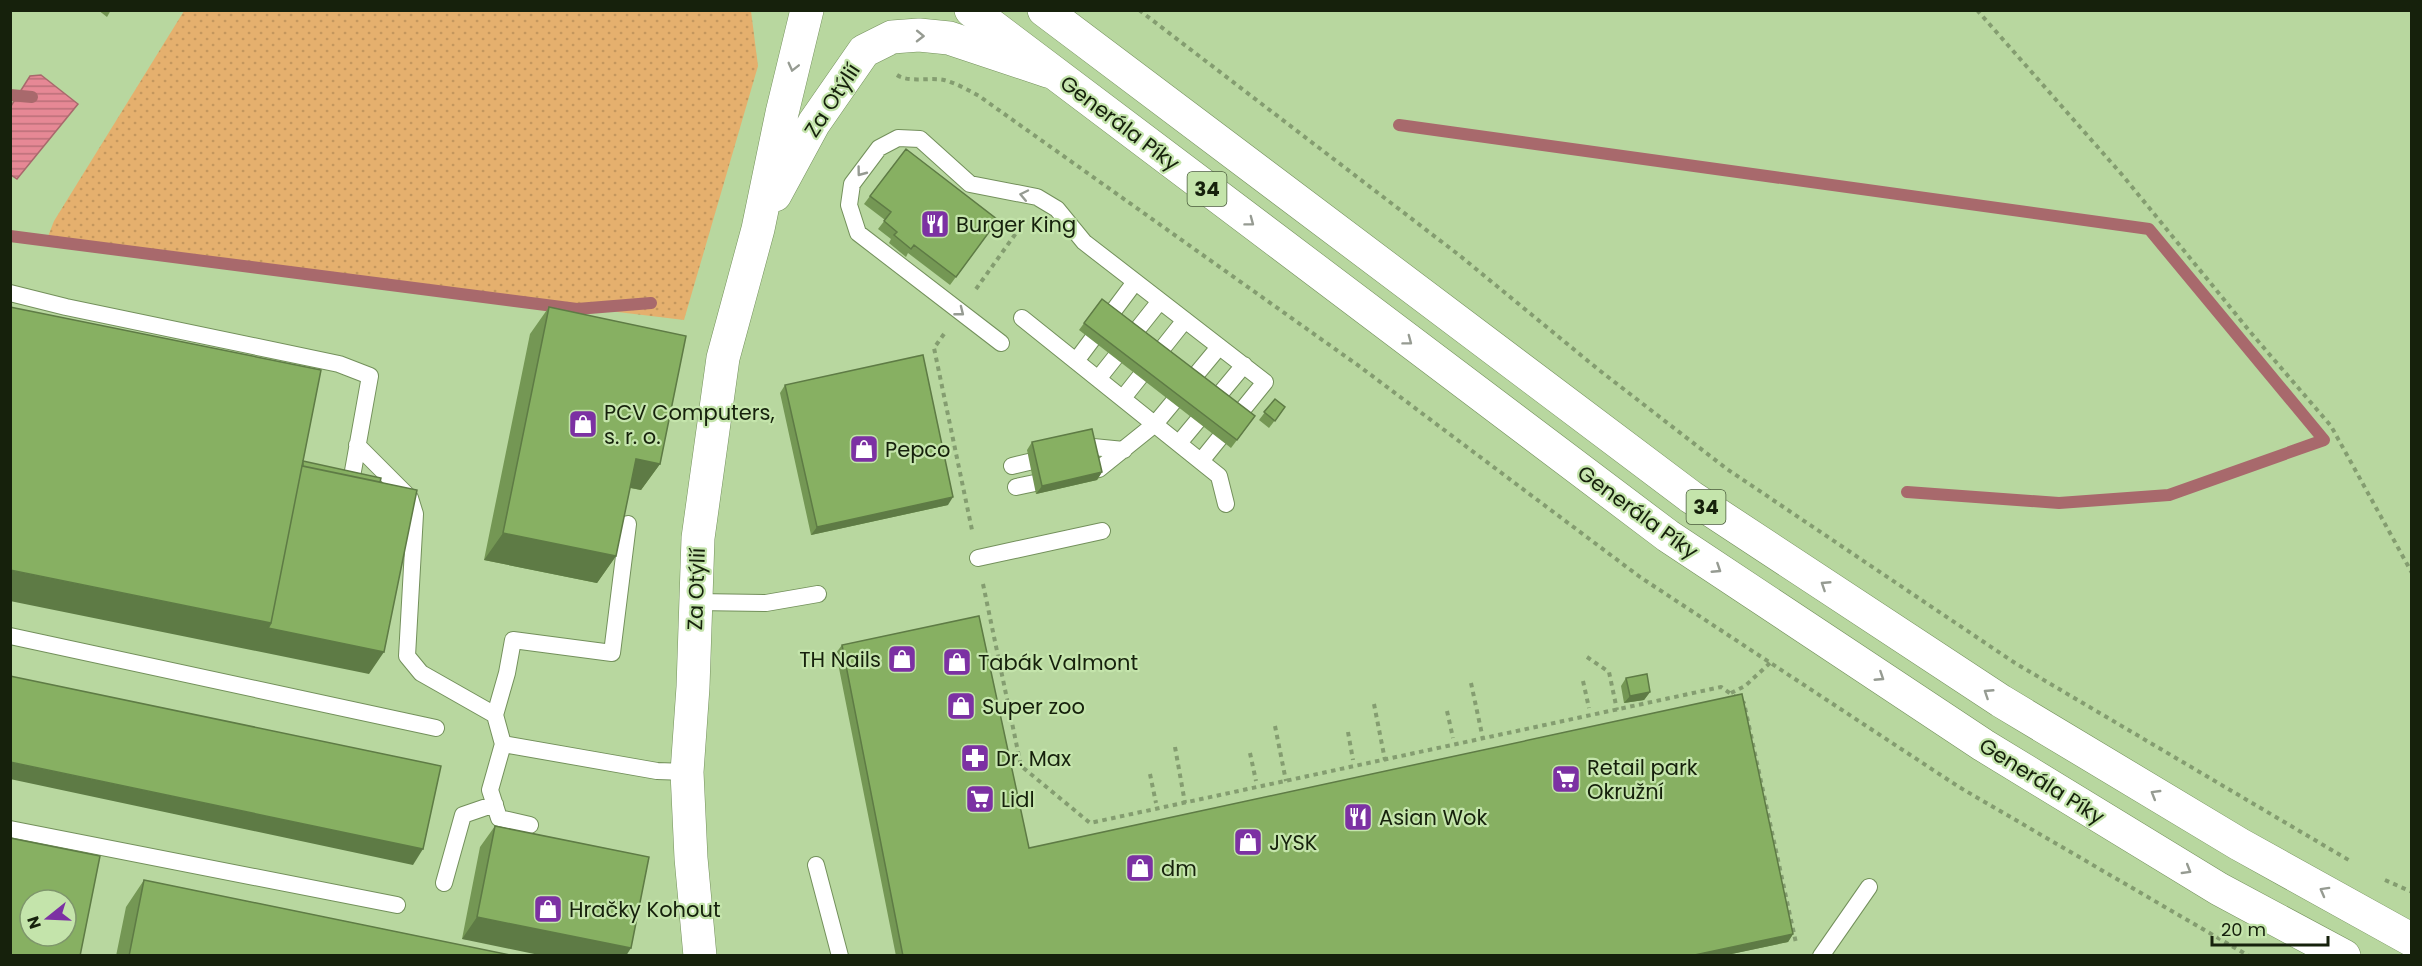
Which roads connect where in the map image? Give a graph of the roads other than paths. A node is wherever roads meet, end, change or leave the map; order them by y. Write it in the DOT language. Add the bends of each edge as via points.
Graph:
graph roads {
  1 [pos="807,10"];
  2 [pos="971,10"];
  3 [pos="1044,10"];
  4 [pos="1053,72"];
  5 [pos="758,229"];
  6 [pos="1135,282"];
  7 [pos="10,293"];
  8 [pos="1160,301"];
  9 [pos="1022,318"];
  10 [pos="1185,320"];
  11 [pos="1001,343"];
  12 [pos="1219,347"];
  13 [pos="1076,361"];
  14 [pos="1244,365"];
  15 [pos="1098,379"];
  16 [pos="1123,398"];
  17 [pos="1155,424"];
  18 [pos="1179,443"];
  19 [pos="357,444"];
  20 [pos="1124,450"];
  21 [pos="1201,461"];
  22 [pos="1012,466"];
  23 [pos="352,471"];
  24 [pos="1016,487"];
  25 [pos="1226,504"];
  26 [pos="628,524"];
  27 [pos="1102,531"];
  28 [pos="978,558"];
  29 [pos="818,594"];
  30 [pos="696,602"];
  31 [pos="10,636"];
  32 [pos="495,715"];
  33 [pos="436,728"];
  34 [pos="503,744"];
  35 [pos="687,772"];
  36 [pos="495,804"];
  37 [pos="530,825"];
  38 [pos="10,829"];
  39 [pos="816,865"];
  40 [pos="444,883"];
  41 [pos="1869,887"];
  42 [pos="396,905"];
  43 [pos="2412,940"];
  44 [pos="700,956"];
  45 [pos="840,956"];
  46 [pos="1821,956"];
  47 [pos="2344,956"];
  1 -- 5 [label="main road, Za Otýlií, one-way"];
  2 -- 4 [label="main road, Generála Píky / 34"];
  43 -- 3 [label="main road, Generála Píky / 34, one-way" via="2240,844 2001,701 1691,497"];
  5 -- 4 [label="main road, Za Otýlií, one-way" via="814,123 864,51 892,37 949,38"];
  4 -- 47 [label="main road, Generála Píky / 34, one-way" via="1668,537 1983,745 2219,889"];
  5 -- 30 [label="main road, Za Otýlií" via="723,358 698,538"];
  6 -- 8 [label="lane"];
  6 -- 11 [label="lane, one-way" via="1084,242 1057,209 1037,197 970,184 920,140 898,138 879,148 852,184 849,205 858,233"];
  6 -- 13 [label="lane"];
  7 -- 19 [label="lane" via="339,364 370,376"];
  8 -- 10 [label="lane"];
  8 -- 15 [label="lane"];
  9 -- 13 [label="lane"];
  10 -- 12 [label="lane"];
  10 -- 16 [label="lane"];
  12 -- 14 [label="lane"];
  12 -- 17 [label="lane"];
  13 -- 15 [label="lane"];
  14 -- 18 [label="lane"];
  14 -- 21 [label="lane" via="1264,382"];
  15 -- 16 [label="lane"];
  16 -- 17 [label="lane"];
  17 -- 18 [label="lane"];
  17 -- 20 [label="lane"];
  18 -- 21 [label="lane"];
  19 -- 23 [label="lane"];
  19 -- 32 [label="lane" via="410,498 415,514 407,656 421,673"];
  20 -- 22 [label="lane" via="1093,447"];
  20 -- 24 [label="lane" via="1099,469"];
  21 -- 25 [label="lane" via="1219,476"];
  26 -- 32 [label="lane" via="612,653 513,640"];
  27 -- 28 [label="lane"];
  29 -- 30 [label="lane" via="766,603"];
  30 -- 35 [label="main road, Za Otýlií"];
  31 -- 33 [label="lane"];
  32 -- 34 [label="lane"];
  34 -- 35 [label="lane" via="657,771"];
  34 -- 36 [label="lane" via="490,790"];
  35 -- 44 [label="main road, Za Otýlií"];
  36 -- 37 [label="lane" via="499,818"];
  36 -- 40 [label="lane" via="463,815"];
  38 -- 42 [label="lane"];
  39 -- 45 [label="lane"];
  41 -- 46 [label="lane"];
}
